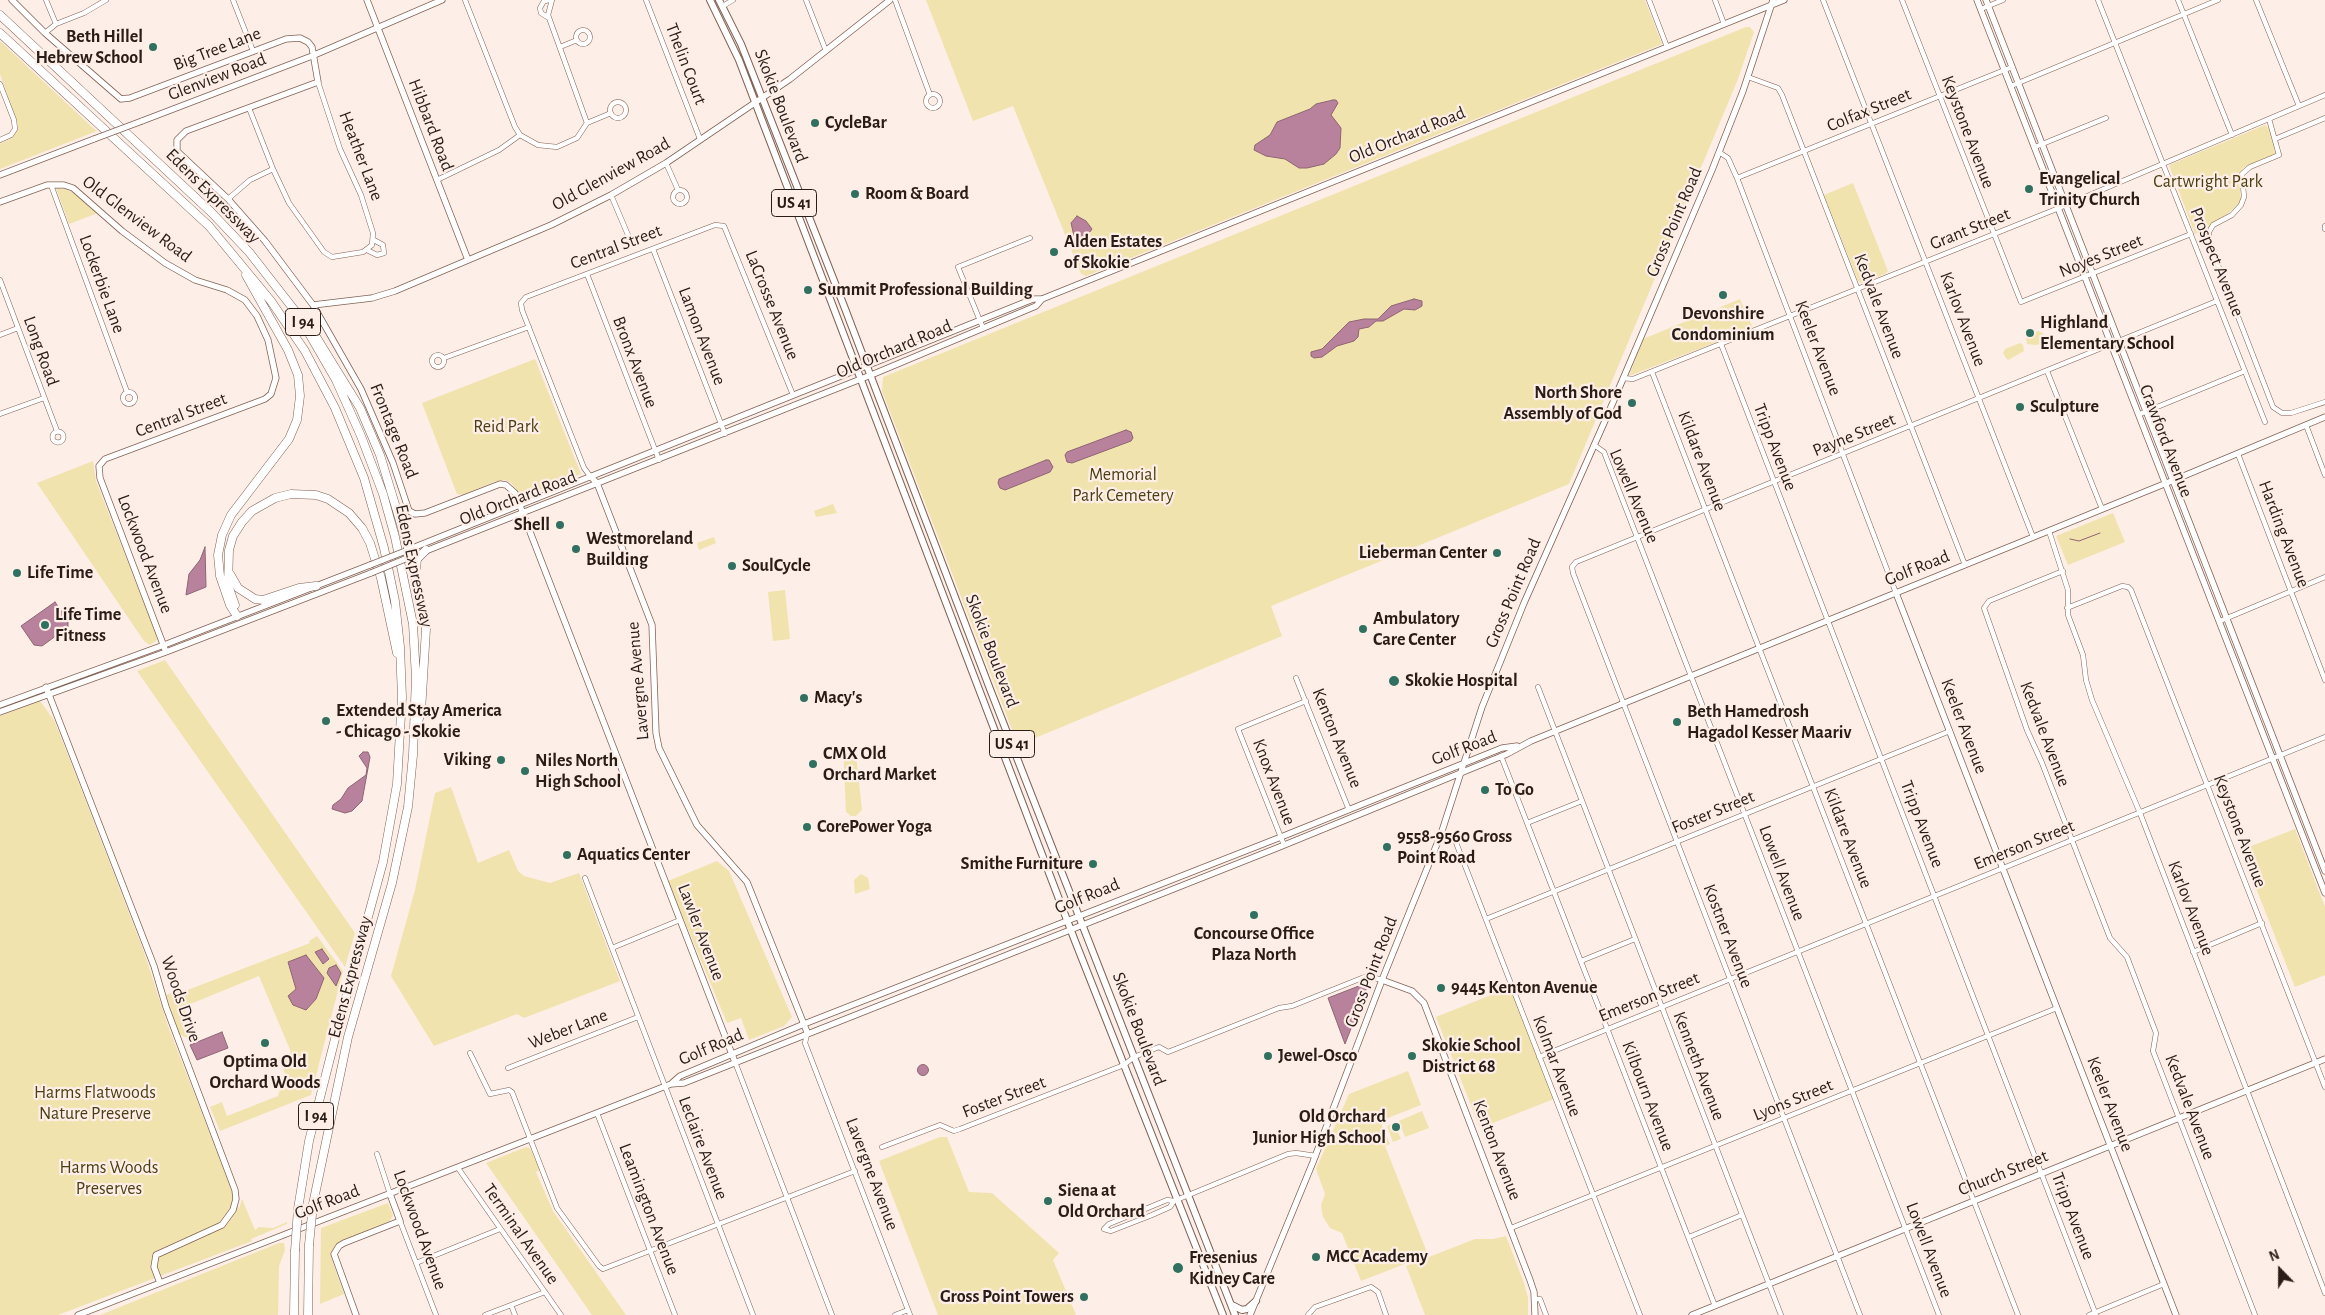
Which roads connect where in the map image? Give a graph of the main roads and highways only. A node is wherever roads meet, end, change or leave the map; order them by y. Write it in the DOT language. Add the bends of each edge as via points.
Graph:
graph roads {
  1 [pos="12,0"];
  2 [pos="366,0"];
  3 [pos="442,0"];
  4 [pos="710,0"];
  5 [pos="890,0"];
  6 [pos="1784,0"];
  7 [pos="1977,0"];
  8 [pos="883,2"];
  9 [pos="721,3"];
  10 [pos="1772,3"];
  11 [pos="1988,3"];
  12 [pos="0,14"];
  13 [pos="378,29"];
  14 [pos="0,33"];
  15 [pos="312,56"];
  16 [pos="758,100"];
  17 [pos="0,175"];
  18 [pos="0,202"];
  19 [pos="236,257"];
  20 [pos="468,260"];
  21 [pos="1042,299"];
  22 [pos="314,305"];
  23 [pos="299,316"];
  24 [pos="867,366"];
  25 [pos="856,370"];
  26 [pos="870,375"];
  27 [pos="860,380"];
  28 [pos="274,391"];
  29 [pos="2325,417"];
  30 [pos="99,466"];
  31 [pos="590,476"];
  32 [pos="2174,480"];
  33 [pos="2167,483"];
  34 [pos="597,484"];
  35 [pos="519,504"];
  36 [pos="522,513"];
  37 [pos="426,550"];
  38 [pos="407,554"];
  39 [pos="228,568"];
  40 [pos="316,586"];
  41 [pos="1896,593"];
  42 [pos="424,610"];
  43 [pos="237,616"];
  44 [pos="164,645"];
  45 [pos="166,652"];
  46 [pos="401,664"];
  47 [pos="46,687"];
  48 [pos="48,693"];
  49 [pos="0,705"];
  50 [pos="0,712"];
  51 [pos="414,734"];
  52 [pos="1519,746"];
  53 [pos="1462,764"];
  54 [pos="1460,772"];
  55 [pos="2325,872"];
  56 [pos="2325,893"];
  57 [pos="1079,916"];
  58 [pos="1068,920"];
  59 [pos="1083,924"];
  60 [pos="1071,929"];
  61 [pos="1382,980"];
  62 [pos="804,1024"];
  63 [pos="807,1032"];
  64 [pos="732,1054"];
  65 [pos="2325,1059"];
  66 [pos="735,1062"];
  67 [pos="668,1085"];
  68 [pos="2111,1146"];
  69 [pos="390,1194"];
  70 [pos="160,1283"];
  71 [pos="1256,1301"];
  72 [pos="1230,1303"];
  73 [pos="1702,1313"];
  74 [pos="78,1315"];
  75 [pos="294,1315"];
  76 [pos="308,1315"];
  77 [pos="356,1315"];
  78 [pos="1223,1315"];
  79 [pos="1235,1315"];
  80 [pos="1250,1315"];
  81 [pos="1535,1315"];
  82 [pos="1692,1315"];
  83 [pos="2176,1315"];
  1 -- 15 [label="main road, Big Tree Lane" via="120,99 286,39 300,38 308,42"];
  2 -- 13 [label="main road, Hibbard Road"];
  3 -- 13 [label="main road, Glenview Road"];
  4 -- 16 [label="main road, Skokie Boulevard / US 41"];
  5 -- 8 [label="main road, Old Glenview Road"];
  6 -- 10 [label="main road, Old Orchard Road"];
  7 -- 33 [label="main road, Crawford Avenue"];
  8 -- 16 [label="main road, Old Glenview Road" via="826,51"];
  9 -- 16 [label="main road, Skokie Boulevard / US 41" via="741,44"];
  10 -- 21 [label="main road, Old Orchard Road"];
  10 -- 53 [label="main road, Gross Point Road" via="1719,152 1521,610"];
  11 -- 32 [label="main road, Crawford Avenue"];
  12 -- 23 [label="highway, Edens Expressway / I 94" via="211,212 249,252"];
  13 -- 15 [label="main road, Glenview Road"];
  13 -- 20 [label="main road, Hibbard Road"];
  14 -- 19 [label="highway, Edens Expressway / I 94" via="185,203"];
  15 -- 17 [label="main road, Glenview Road, bridge"];
  15 -- 22 [label="main road" via="318,82 186,131 177,140 176,147 180,155 266,241"];
  16 -- 20 [label="main road, Old Glenview Road" via="666,163 611,195"];
  16 -- 24 [label="main road, Skokie Boulevard / US 41"];
  16 -- 25 [label="main road, Skokie Boulevard / US 41"];
  18 -- 28 [label="main road, Old Glenview Road" via="51,185 73,188 129,237 185,275 235,293 257,316 268,340 275,370"];
  19 -- 43 [label="highway" via="288,350 298,375 300,396 297,420 289,439 237,506 222,535 218,555 220,576"];
  19 -- 46 [label="highway, Edens Expressway / I 94" via="305,351 350,442 384,548 395,601"];
  20 -- 22 [label="main road, Old Glenview Road" via="378,297"];
  21 -- 24 [label="main road, Old Orchard Road" via="1033,299"];
  21 -- 26 [label="main road, Old Orchard Road" via="1036,306"];
  22 -- 35 [label="main road, Frontage Road" via="361,388 410,511 425,513 500,484 511,488"];
  23 -- 38 [label="highway" via="325,348 360,408 380,454"];
  23 -- 51 [label="highway, Edens Expressway / I 94" via="352,414 372,462 395,537 413,624 416,678"];
  24 -- 25 [label="main road, Old Orchard Road"];
  24 -- 26 [label="main road, Skokie Boulevard / US 41"];
  25 -- 27 [label="main road, Skokie Boulevard / US 41"];
  25 -- 31 [label="main road, Old Orchard Road"];
  26 -- 27 [label="main road, Old Orchard Road"];
  26 -- 57 [label="main road, Skokie Boulevard / US 41"];
  27 -- 34 [label="main road, Old Orchard Road"];
  27 -- 58 [label="main road, Skokie Boulevard / US 41"];
  28 -- 30 [label="main road, Central Street" via="265,399 105,460"];
  29 -- 32 [label="main road, Golf Road"];
  30 -- 44 [label="main road, Lockwood Avenue" via="100,478"];
  31 -- 34 [label="main road, Lavergne Avenue"];
  31 -- 35 [label="main road, Old Orchard Road"];
  32 -- 33 [label="main road, Golf Road"];
  32 -- 55 [label="main road, Crawford Avenue"];
  33 -- 41 [label="main road, Golf Road"];
  33 -- 56 [label="main road, Crawford Avenue"];
  34 -- 36 [label="main road, Old Orchard Road"];
  34 -- 62 [label="main road, Lavergne Avenue" via="652,625 658,746 697,825 747,882"];
  35 -- 36 [label="main road, Lawler Avenue"];
  35 -- 38 [label="main road, Old Orchard Road"];
  36 -- 37 [label="main road, Old Orchard Road"];
  36 -- 64 [label="main road, Lawler Avenue"];
  37 -- 38 [label="main road, Old Orchard Road"];
  37 -- 42 [label="highway" via="416,564"];
  38 -- 40 [label="main road, Old Orchard Road, bridge"];
  38 -- 42 [label="highway"];
  38 -- 45 [label="main road, Old Orchard Road, bridge" via="370,572"];
  39 -- 40 [label="highway" via="238,588 254,599 263,600"];
  39 -- 43 [label="highway" via="228,585"];
  39 -- 46 [label="highway" via="233,536 242,522 263,504 282,495 304,493 341,506 362,528 370,544"];
  40 -- 43 [label="main road, Old Orchard Road"];
  41 -- 52 [label="main road, Golf Road"];
  41 -- 68 [label="main road, Keeler Avenue"];
  42 -- 51 [label="highway" via="426,629 421,712"];
  43 -- 44 [label="main road, Old Orchard Road"];
  44 -- 45 [label="main road, Lockwood Avenue"];
  44 -- 47 [label="main road, Old Orchard Road"];
  45 -- 48 [label="main road, Old Orchard Road"];
  46 -- 75 [label="highway, Edens Expressway / I 94, bridge" via="401,732 392,823 309,1141 294,1251"];
  47 -- 48 [label="main road, Woods Drive"];
  47 -- 49 [label="main road, Old Orchard Road"];
  48 -- 50 [label="main road, Old Orchard Road"];
  48 -- 70 [label="main road, Woods Drive" via="154,966 166,1007 236,1195 230,1216 222,1226 156,1255 154,1267"];
  51 -- 76 [label="highway, Edens Expressway / I 94, bridge" via="408,807 401,843 348,1037 313,1204"];
  52 -- 53 [label="main road, Golf Road" via="1502,748"];
  52 -- 54 [label="main road, Golf Road"];
  53 -- 54 [label="main road, Gross Point Road"];
  53 -- 57 [label="main road, Golf Road"];
  54 -- 59 [label="main road, Golf Road"];
  54 -- 61 [label="main road, Gross Point Road" via="1442,834"];
  57 -- 58 [label="main road, Golf Road"];
  57 -- 59 [label="main road, Skokie Boulevard / US 41"];
  58 -- 60 [label="main road, Skokie Boulevard / US 41"];
  58 -- 62 [label="main road, Golf Road"];
  59 -- 60 [label="main road, Golf Road"];
  59 -- 72 [label="main road, Skokie Boulevard / US 41"];
  60 -- 63 [label="main road, Golf Road"];
  60 -- 78 [label="main road, Skokie Boulevard / US 41"];
  61 -- 71 [label="main road, Gross Point Road" via="1316,1156"];
  61 -- 81 [label="main road, Kenton Avenue" via="1412,991 1424,1003 1530,1280"];
  62 -- 63 [label="main road, Lavergne Avenue"];
  62 -- 64 [label="main road, Golf Road"];
  63 -- 66 [label="main road, Golf Road"];
  64 -- 66 [label="main road, Lawler Avenue"];
  64 -- 67 [label="main road, Golf Road" via="680,1076"];
  65 -- 68 [label="main road, Church Street"];
  66 -- 67 [label="main road, Golf Road"];
  67 -- 69 [label="main road, Golf Road"];
  68 -- 73 [label="main road, Church Street"];
  68 -- 83 [label="main road, Keeler Avenue"];
  69 -- 70 [label="main road, Golf Road"];
  69 -- 77 [label="main road, Lockwood Avenue" via="400,1221 344,1243 336,1250 334,1260"];
  70 -- 74 [label="main road, Golf Road"];
  71 -- 72 [label="main road" via="1242,1310"];
  71 -- 80 [label="main road, Gross Point Road"];
  72 -- 79 [label="main road, Skokie Boulevard / US 41"];
  73 -- 82 [label="main road, Church Street"];
}
